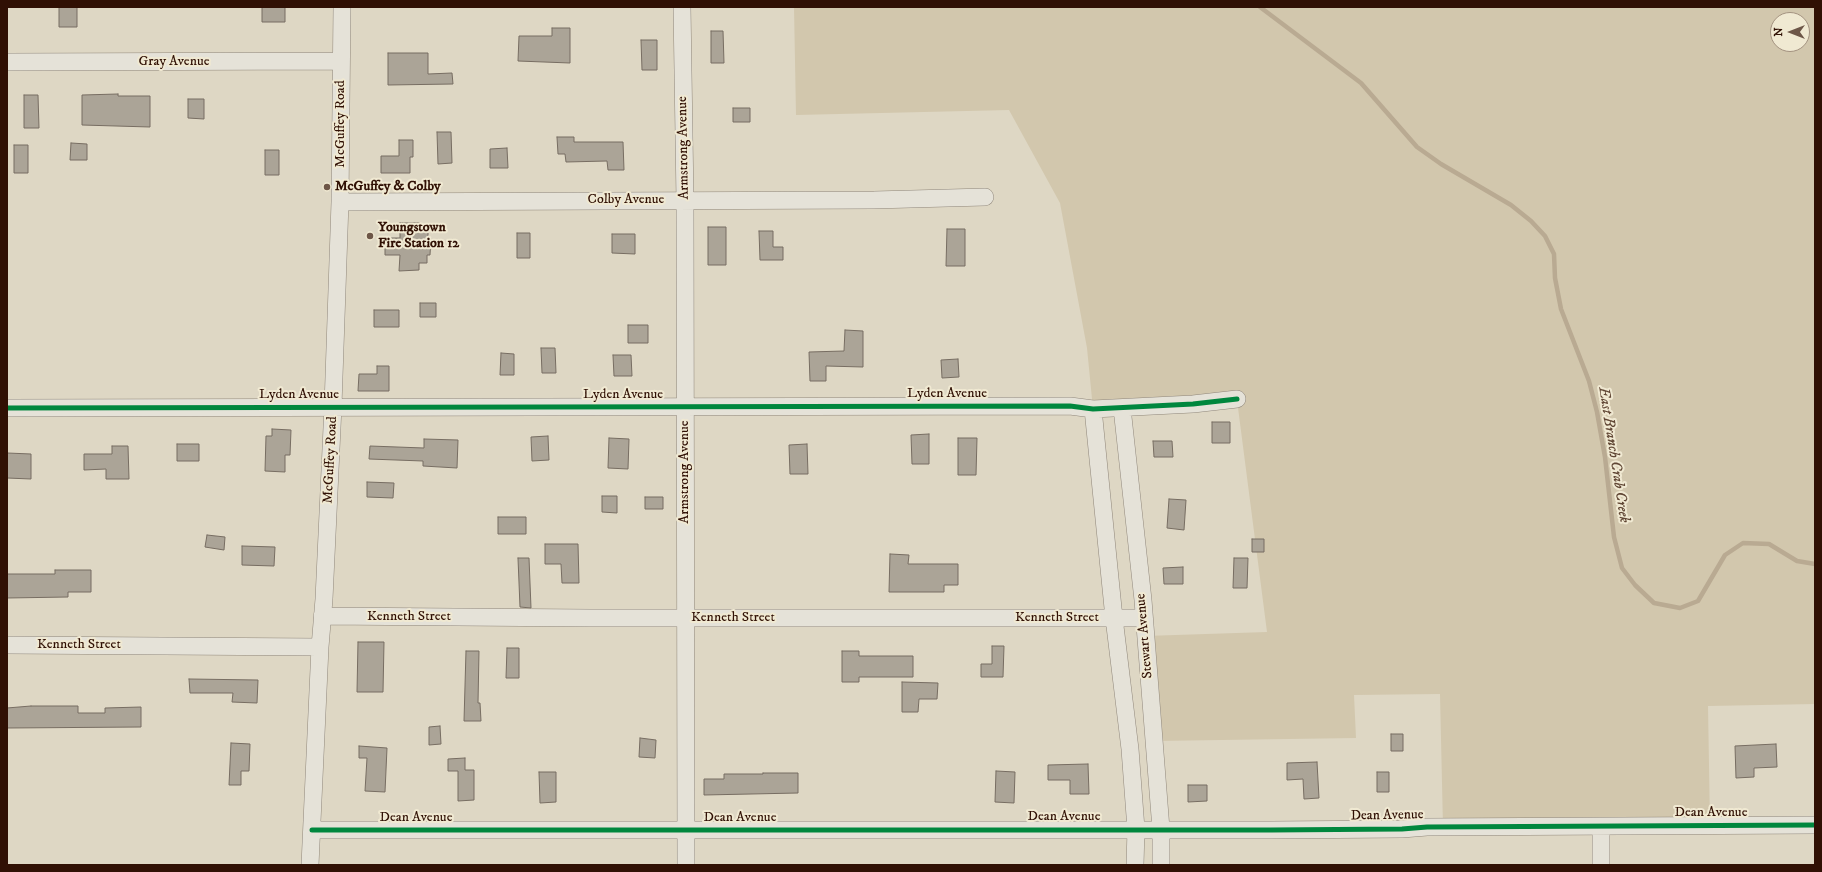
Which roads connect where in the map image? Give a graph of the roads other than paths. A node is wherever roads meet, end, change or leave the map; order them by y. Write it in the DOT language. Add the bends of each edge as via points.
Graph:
graph roads {
  1 [pos="342,7"];
  2 [pos="682,7"];
  3 [pos="341,61"];
  4 [pos="7,62"];
  5 [pos="984,197"];
  6 [pos="685,200"];
  7 [pos="340,202"];
  8 [pos="1237,399"];
  9 [pos="333,406"];
  10 [pos="684,407"];
  11 [pos="7,408"];
  12 [pos="1122,408"];
  13 [pos="1093,409"];
  14 [pos="322,616"];
  15 [pos="685,618"];
  16 [pos="1114,618"];
  17 [pos="1144,618"];
  18 [pos="7,645"];
  19 [pos="320,647"];
  20 [pos="1815,825"];
  21 [pos="1601,827"];
  22 [pos="1136,829"];
  23 [pos="1161,829"];
  24 [pos="312,830"];
  25 [pos="686,830"];
  26 [pos="310,865"];
  27 [pos="686,865"];
  28 [pos="1135,865"];
  29 [pos="1161,865"];
  30 [pos="1601,865"];
  1 -- 3 [label="street, McGuffey Road"];
  2 -- 6 [label="street, Armstrong Avenue"];
  3 -- 4 [label="street, Gray Avenue"];
  3 -- 7 [label="street, McGuffey Road"];
  5 -- 6 [label="street, Colby Avenue"];
  6 -- 7 [label="street, Colby Avenue"];
  6 -- 10 [label="street, Armstrong Avenue"];
  7 -- 9 [label="street, McGuffey Road"];
  8 -- 12 [label="street, Lyden Avenue"];
  9 -- 10 [label="street, Lyden Avenue"];
  9 -- 11 [label="street, Lyden Avenue"];
  9 -- 14 [label="street, McGuffey Road"];
  10 -- 13 [label="street, Lyden Avenue" via="1070,406"];
  10 -- 15 [label="street, Armstrong Avenue"];
  12 -- 13 [label="street, Lyden Avenue"];
  12 -- 17 [label="street, Stewart Avenue"];
  13 -- 16 [label="street, Stewart Avenue"];
  14 -- 15 [label="street, Kenneth Street"];
  14 -- 19 [label="street, McGuffey Road"];
  15 -- 16 [label="street, Kenneth Street"];
  15 -- 25 [label="street, Armstrong Avenue"];
  16 -- 17 [label="street, Kenneth Street"];
  16 -- 22 [label="street, Stewart Avenue" via="1130,749"];
  17 -- 23 [label="street, Stewart Avenue"];
  18 -- 19 [label="street, Kenneth Street"];
  19 -- 24 [label="street, McGuffey Road"];
  20 -- 21 [label="street, Dean Avenue"];
  21 -- 23 [label="street, Dean Avenue"];
  21 -- 30 [label="street"];
  22 -- 23 [label="street, Dean Avenue"];
  22 -- 25 [label="street, Dean Avenue"];
  22 -- 28 [label="street, Stewart Avenue"];
  23 -- 29 [label="street, Stewart Avenue"];
  24 -- 25 [label="street, Dean Avenue"];
  24 -- 26 [label="street, McGuffey Road"];
  25 -- 27 [label="street, Armstrong Avenue"];
}
